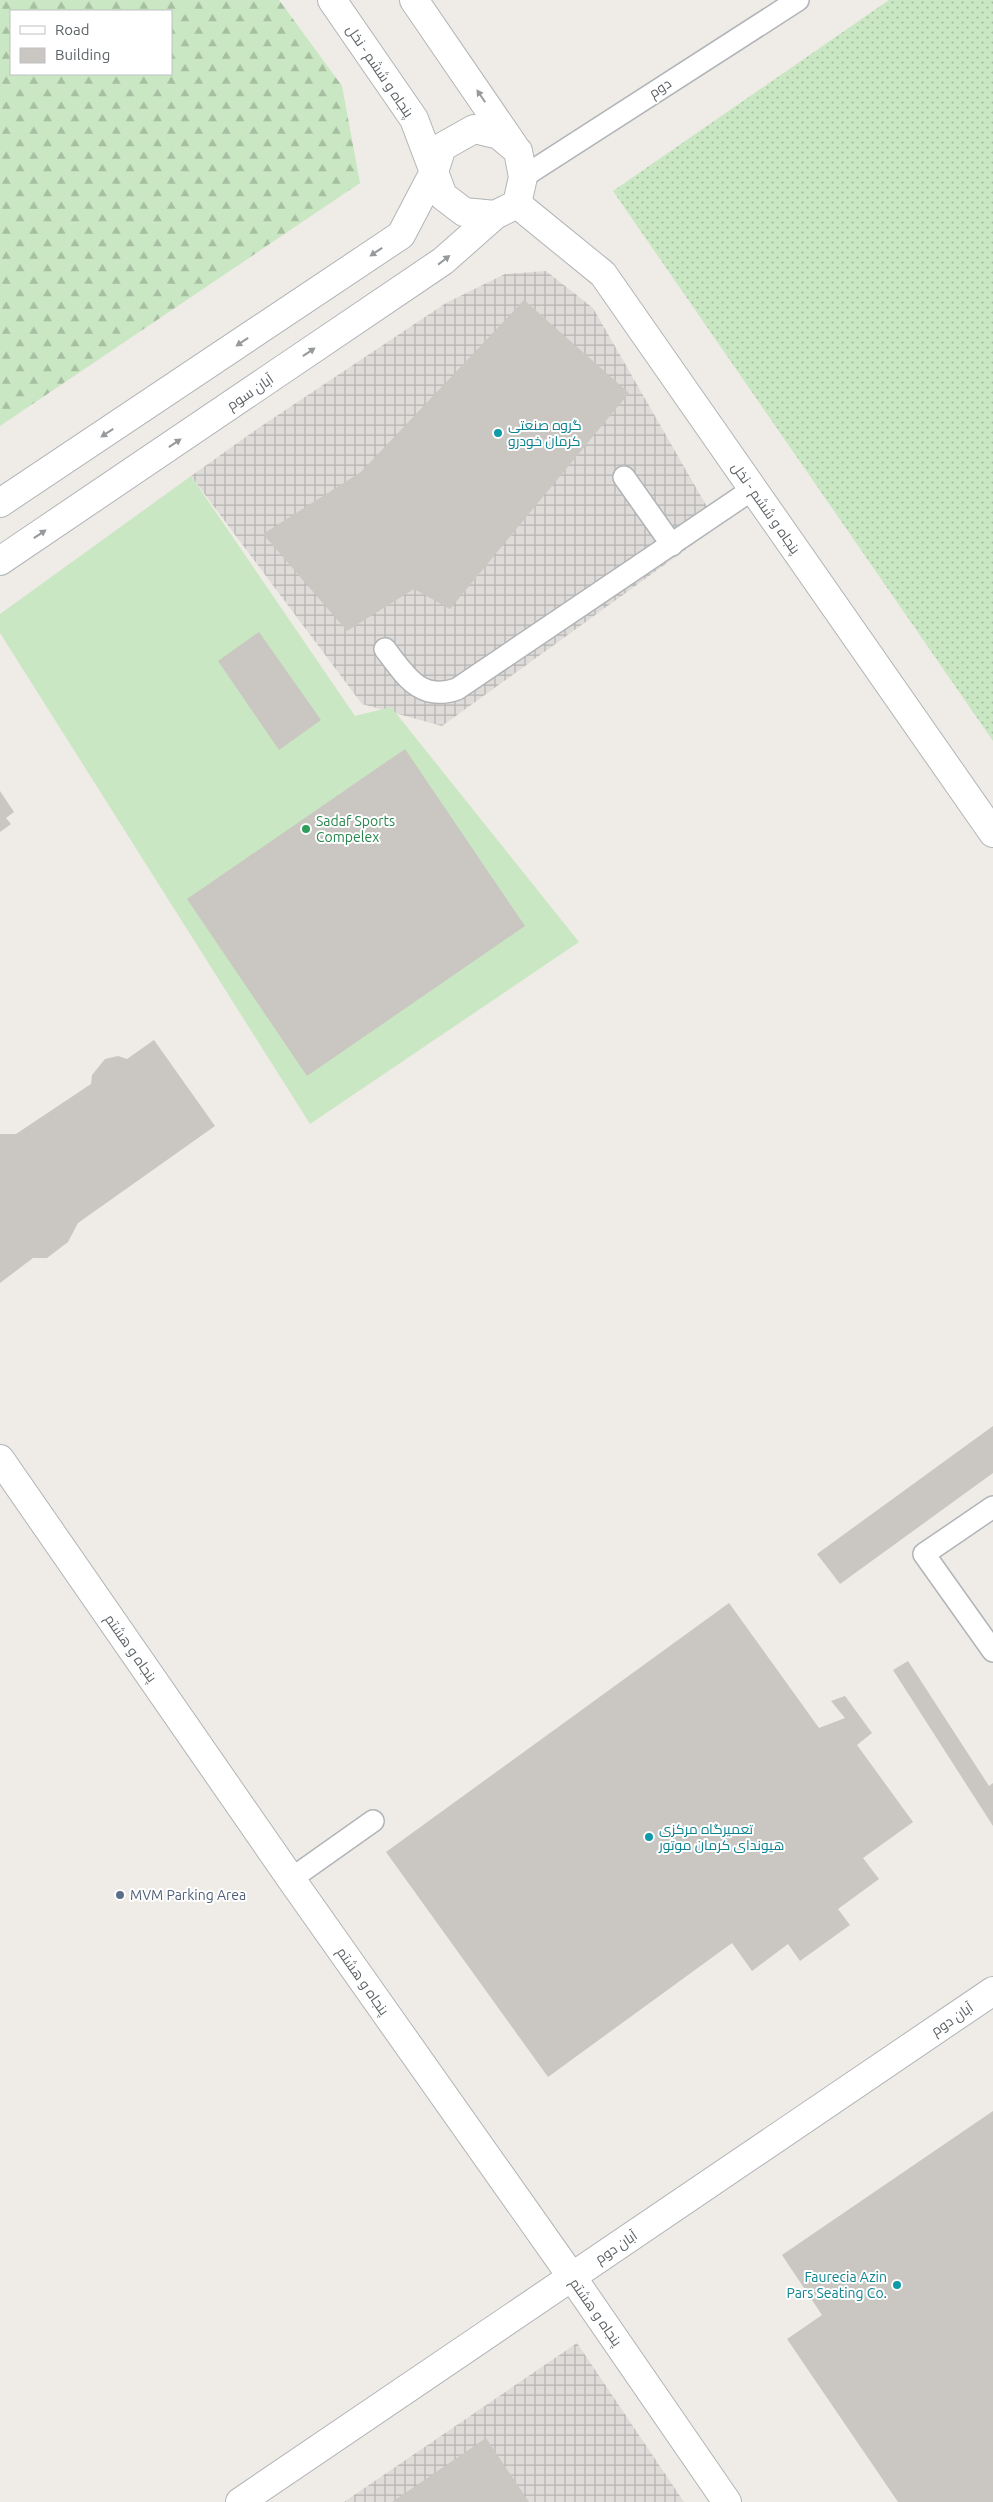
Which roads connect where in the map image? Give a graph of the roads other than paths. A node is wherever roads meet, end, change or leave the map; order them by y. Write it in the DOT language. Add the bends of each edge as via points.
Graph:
graph roads {
  1 [pos="332,0"];
  2 [pos="414,0"];
  3 [pos="798,0"];
  4 [pos="520,164"];
  5 [pos="434,172"];
  6 [pos="506,210"];
  7 [pos="624,477"];
  8 [pos="752,489"];
  9 [pos="0,503"];
  10 [pos="672,545"];
  11 [pos="0,561"];
  12 [pos="385,649"];
  13 [pos="993,833"];
  14 [pos="0,1458"];
  15 [pos="993,1507"];
  16 [pos="993,1651"];
  17 [pos="373,1821"];
  18 [pos="291,1879"];
  19 [pos="993,1991"];
  20 [pos="572,2277"];
  21 [pos="240,2502"];
  22 [pos="727,2502"];
  1 -- 5 [label="street, پنجاه و ششم - نخل" via="414,118"];
  4 -- 2 [label="street, one-way"];
  3 -- 4 [label="lane, دوم"];
  4 -- 5 [label="street" via="499,135 474,129 442,147"];
  4 -- 6 [label="street"];
  5 -- 6 [label="street" via="443,196 464,212"];
  5 -- 9 [label="street, one-way" via="401,235"];
  6 -- 8 [label="street, پنجاه و ششم - نخل" via="603,274"];
  11 -- 6 [label="street, آبان سوم, one-way" via="443,262"];
  7 -- 10 [label="lane"];
  8 -- 10 [label="lane"];
  8 -- 13 [label="street, پنجاه و ششم - نخل"];
  10 -- 12 [label="lane" via="456,689 444,693 428,692 401,670"];
  14 -- 18 [label="street, پنجاه و هشتم"];
  15 -- 16 [label="lane" via="924,1554"];
  17 -- 18 [label="lane"];
  18 -- 20 [label="street, پنجاه و هشتم"];
  19 -- 20 [label="street, آبان دوم"];
  20 -- 21 [label="street, آبان دوم"];
  20 -- 22 [label="street, پنجاه و هشتم"];
}
